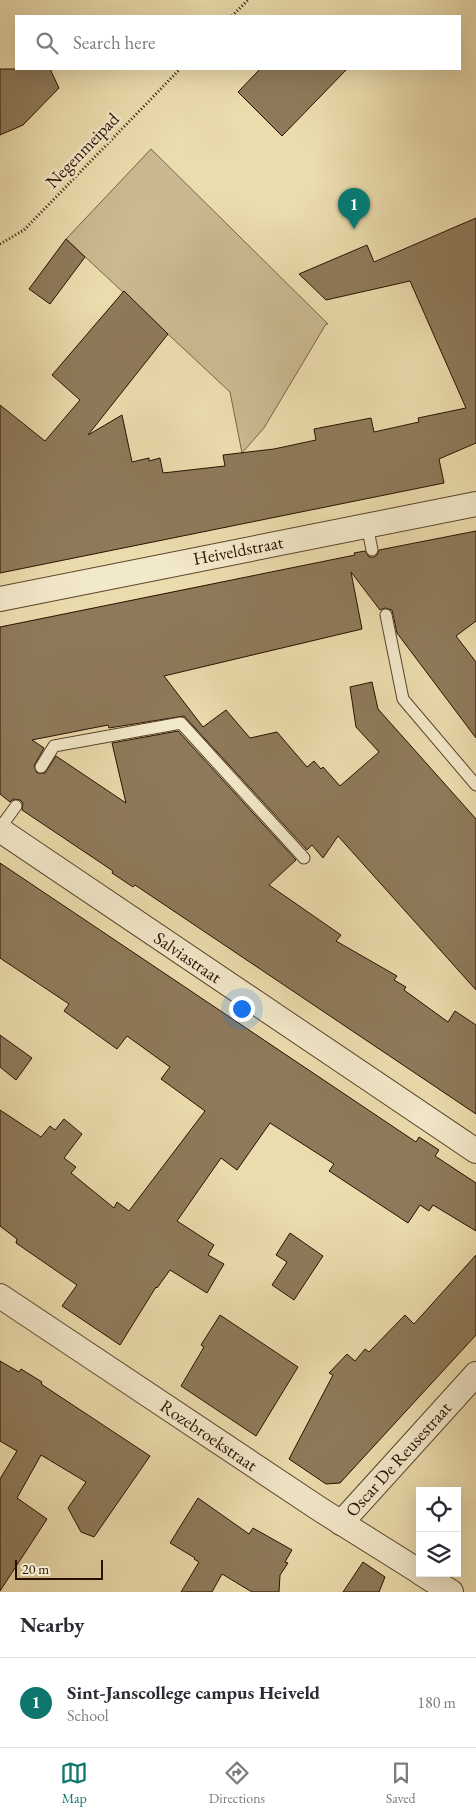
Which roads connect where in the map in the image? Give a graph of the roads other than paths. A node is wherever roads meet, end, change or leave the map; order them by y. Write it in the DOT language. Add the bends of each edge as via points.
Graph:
graph roads {
  1 [pos="476,504"];
  2 [pos="368,525"];
  3 [pos="372,550"];
  4 [pos="0,599"];
  5 [pos="386,615"];
  6 [pos="41,766"];
  7 [pos="476,785"];
  8 [pos="16,806"];
  9 [pos="0,829"];
  10 [pos="304,858"];
  11 [pos="476,1150"];
  12 [pos="0,1296"];
  13 [pos="476,1374"];
  14 [pos="341,1523"];
  15 [pos="416,1570"];
  16 [pos="427,1577"];
  17 [pos="451,1592"];
  1 -- 2 [label="street, Heiveldstraat"];
  2 -- 3 [label="lane"];
  2 -- 4 [label="street, Heiveldstraat"];
  5 -- 7 [label="lane" via="403,699"];
  6 -- 10 [label="lane" via="54,746 181,723"];
  8 -- 9 [label="lane"];
  9 -- 11 [label="street, Salviastraat"];
  12 -- 14 [label="street, Rozebroekstraat"];
  13 -- 14 [label="street, Oscar De Reusestraat"];
  14 -- 15 [label="street, Rozebroekstraat"];
  16 -- 17 [label="street, Rozebroekstraat"];
}
